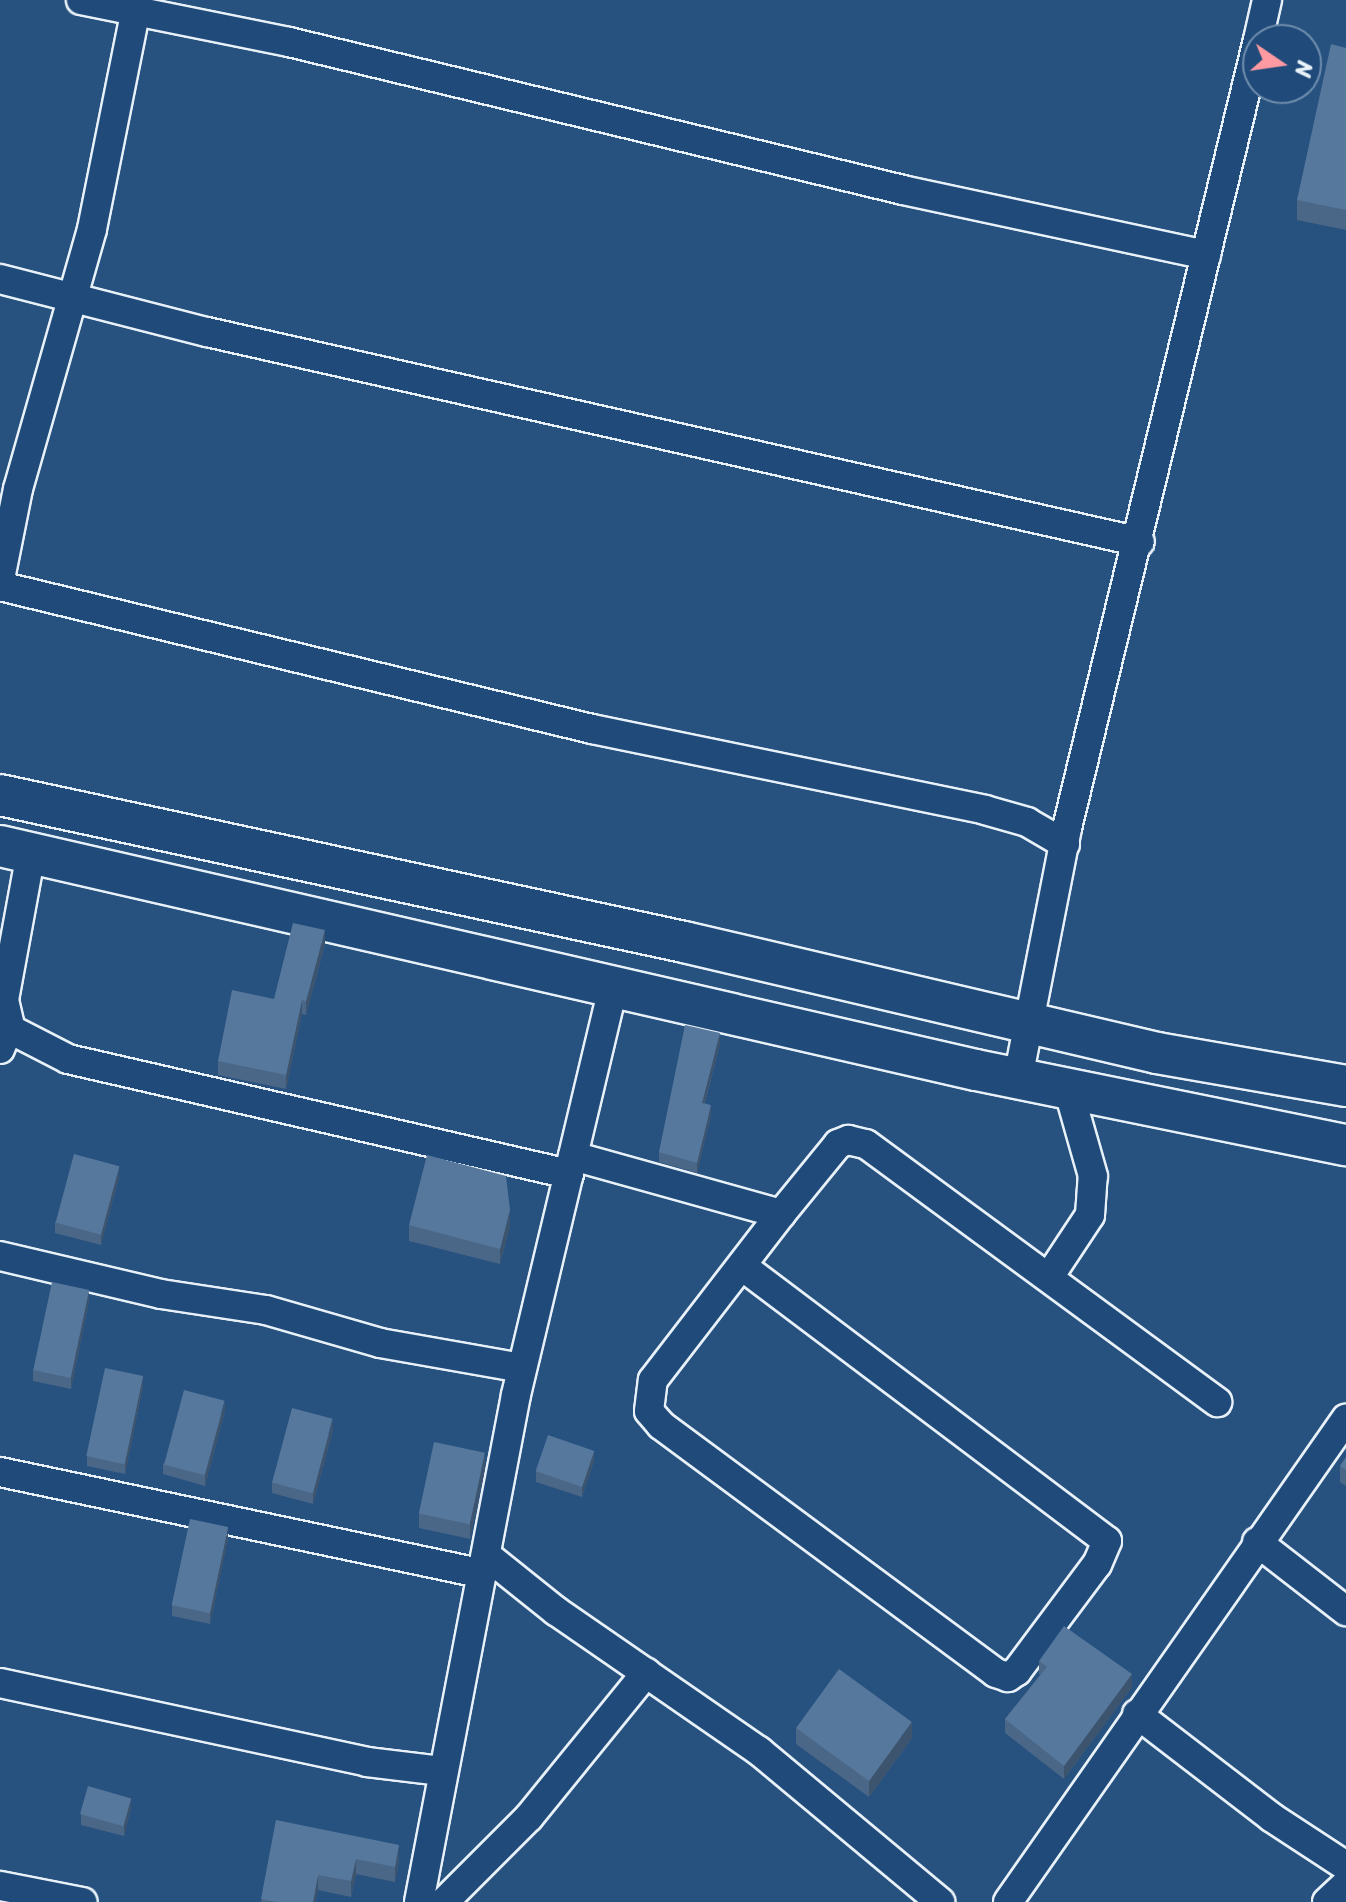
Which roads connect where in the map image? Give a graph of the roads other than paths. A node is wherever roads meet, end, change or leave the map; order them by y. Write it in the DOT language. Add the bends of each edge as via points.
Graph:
graph roads {
  1 [pos="81,0"];
  2 [pos="1267,0"];
  3 [pos="136,9"];
  4 [pos="1262,24"];
  5 [pos="1243,104"];
  6 [pos="1206,255"];
  7 [pos="0,279"];
  8 [pos="74,296"];
  9 [pos="1140,542"];
  10 [pos="0,579"];
  11 [pos="0,586"];
  12 [pos="0,795"];
  13 [pos="1065,844"];
  14 [pos="15,850"];
  15 [pos="614,983"];
  16 [pos="1029,1022"];
  17 [pos="3,1033"];
  18 [pos="1018,1078"];
  19 [pos="1346,1086"];
  20 [pos="1068,1088"];
  21 [pos="1346,1145"];
  22 [pos="571,1165"];
  23 [pos="781,1214"];
  24 [pos="0,1256"];
  25 [pos="742,1266"];
  26 [pos="1049,1277"];
  27 [pos="522,1368"];
  28 [pos="1217,1402"];
  29 [pos="1346,1419"];
  30 [pos="0,1472"];
  31 [pos="1257,1542"];
  32 [pos="484,1564"];
  33 [pos="1346,1611"];
  34 [pos="646,1673"];
  35 [pos="0,1683"];
  36 [pos="1137,1714"];
  37 [pos="441,1771"];
  38 [pos="1346,1866"];
  39 [pos="1346,1884"];
  40 [pos="0,1886"];
  41 [pos="1018,1898"];
  42 [pos="82,1902"];
  43 [pos="419,1902"];
  44 [pos="444,1902"];
  45 [pos="940,1902"];
  46 [pos="1327,1902"];
  1 -- 3 [label="street"];
  2 -- 4 [label="street"];
  3 -- 6 [label="street" via="903,190"];
  3 -- 8 [label="street"];
  5 -- 6 [label="street"];
  6 -- 9 [label="street"];
  7 -- 8 [label="street"];
  8 -- 9 [label="street" via="207,332"];
  8 -- 10 [label="street" via="18,489"];
  9 -- 13 [label="street"];
  11 -- 13 [label="street" via="592,729 985,810 1027,822"];
  12 -- 16 [label="street"];
  13 -- 16 [label="street"];
  14 -- 15 [label="street" via="337,919 474,957"];
  14 -- 17 [label="street"];
  15 -- 18 [label="street"];
  15 -- 22 [label="street"];
  16 -- 18 [label="street"];
  16 -- 19 [label="street" via="1157,1053"];
  17 -- 22 [label="street" via="68,1059"];
  18 -- 20 [label="street"];
  20 -- 21 [label="street"];
  20 -- 26 [label="street" via="1093,1176 1090,1215"];
  22 -- 23 [label="street"];
  22 -- 27 [label="street"];
  23 -- 25 [label="street"];
  23 -- 26 [label="street" via="838,1144 866,1144"];
  24 -- 27 [label="street" via="161,1294 266,1310 380,1343"];
  25 -- 25 [label="street" via="653,1380 649,1411 661,1425 1008,1677 1097,1564 1107,1541"];
  26 -- 28 [label="street"];
  27 -- 32 [label="street"];
  29 -- 31 [label="street"];
  30 -- 32 [label="street"];
  31 -- 33 [label="street"];
  31 -- 36 [label="street"];
  32 -- 34 [label="street"];
  32 -- 37 [label="street"];
  34 -- 44 [label="street" via="529,1817"];
  34 -- 45 [label="street" via="759,1751"];
  35 -- 37 [label="street" via="367,1762"];
  36 -- 38 [label="street" via="1271,1817"];
  36 -- 41 [label="street"];
  37 -- 43 [label="street"];
  39 -- 46 [label="street"];
  40 -- 42 [label="street"];
}
